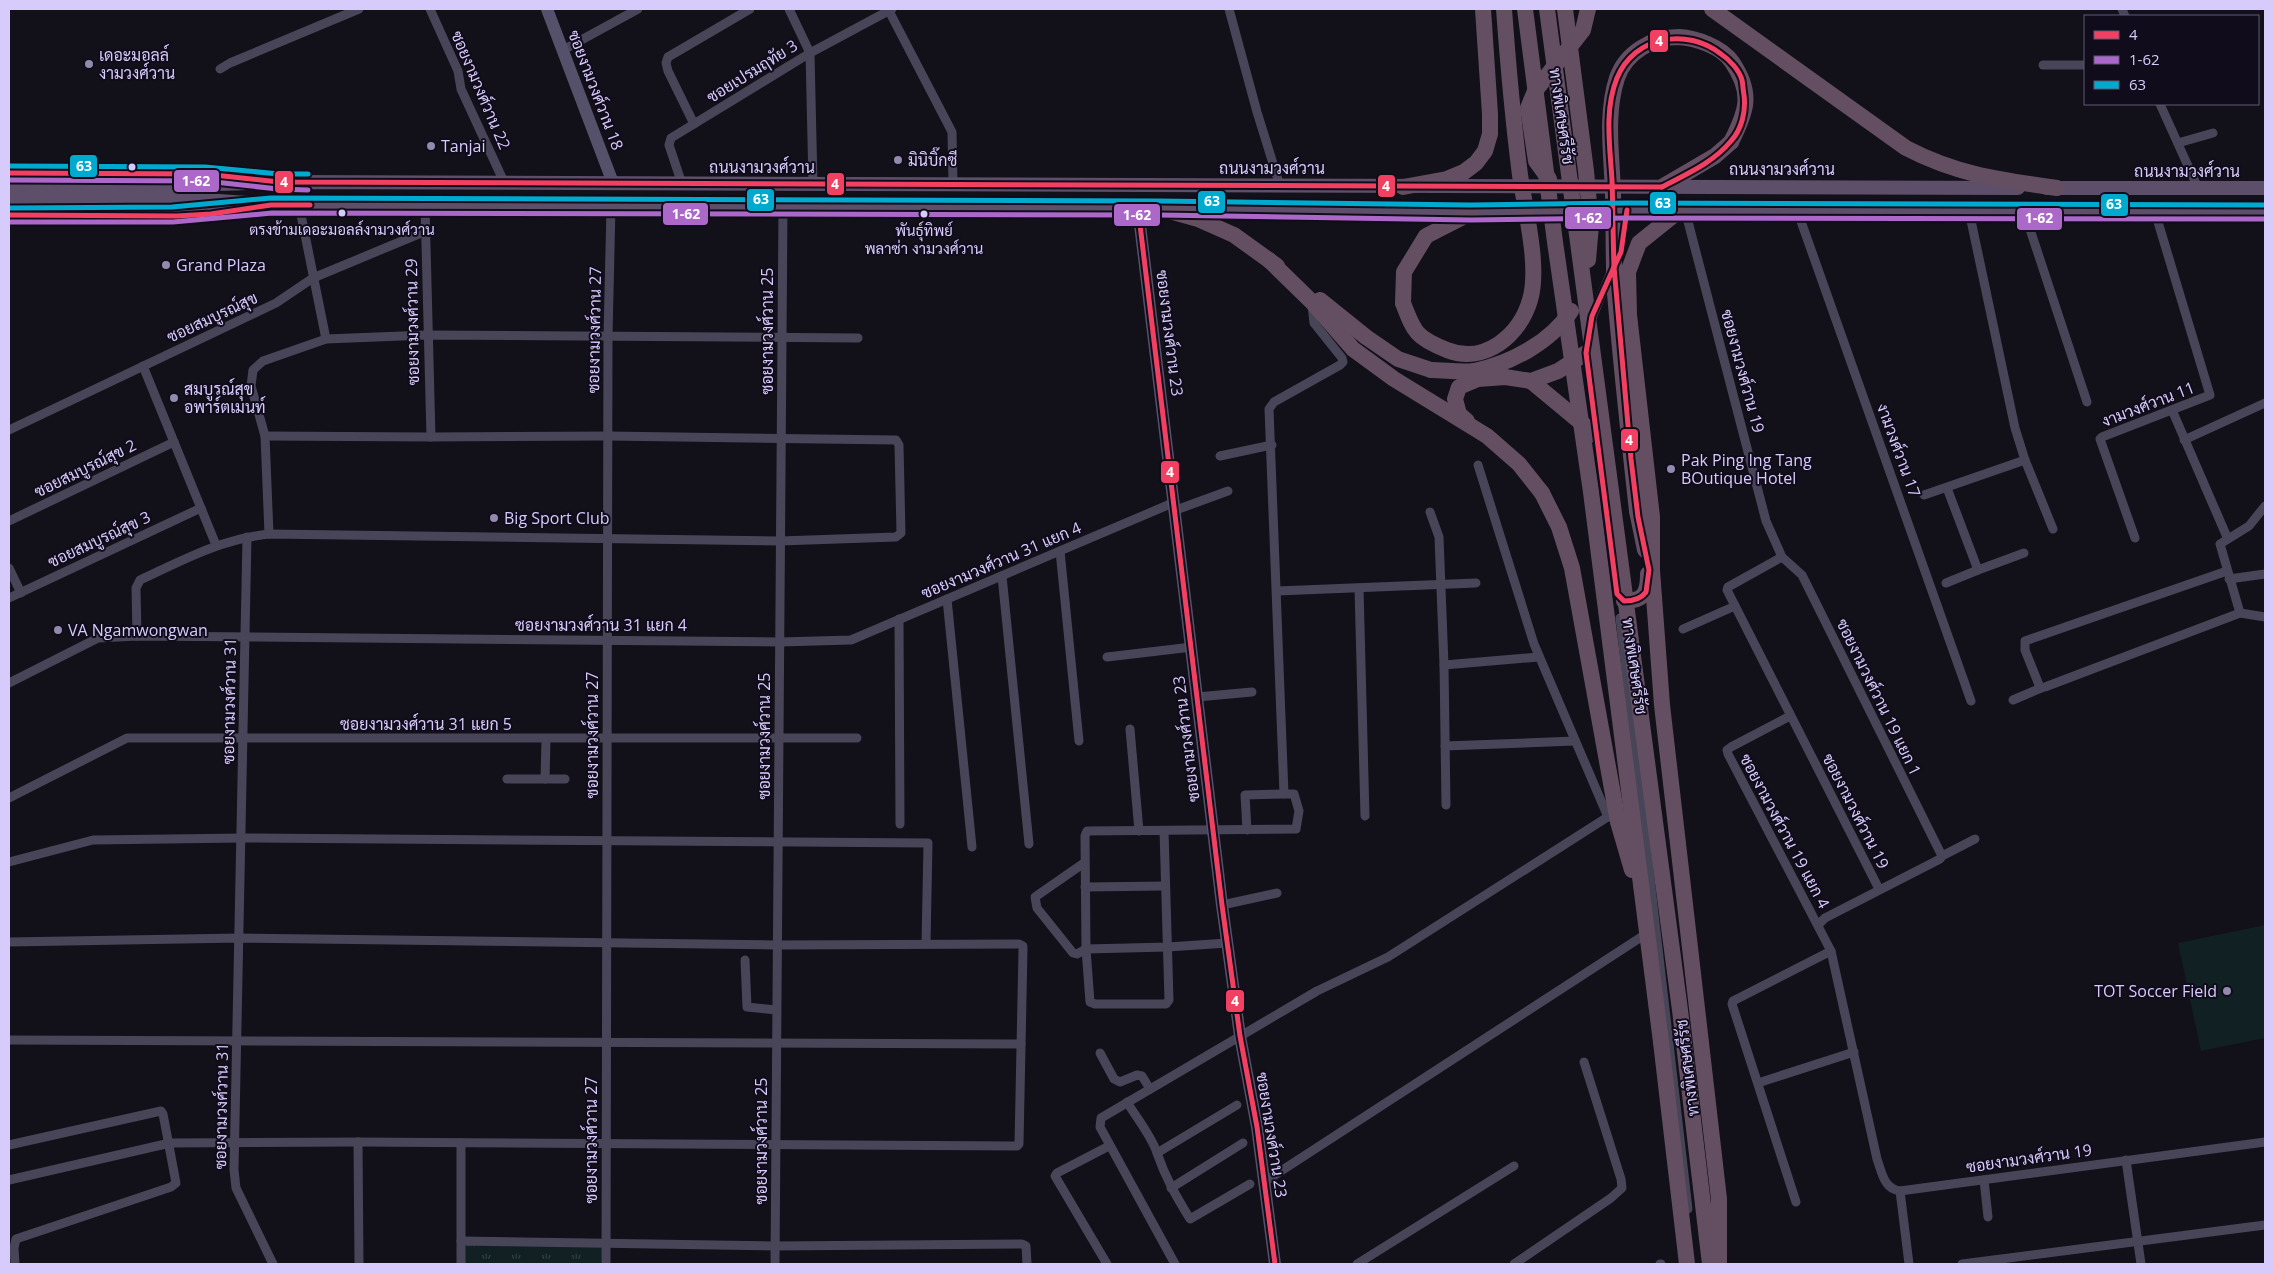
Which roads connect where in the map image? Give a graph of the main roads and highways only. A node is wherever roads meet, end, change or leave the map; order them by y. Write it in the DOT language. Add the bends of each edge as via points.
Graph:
graph roads {
  1 [pos="1484,9"];
  2 [pos="1504,9"];
  3 [pos="1525,9"];
  4 [pos="1547,9"];
  5 [pos="1565,9"];
  6 [pos="1588,9"];
  7 [pos="1712,9"];
  8 [pos="9,173"];
  9 [pos="279,182"];
  10 [pos="9,185"];
  11 [pos="1403,187"];
  12 [pos="1555,187"];
  13 [pos="1662,187"];
  14 [pos="2057,188"];
  15 [pos="2265,188"];
  16 [pos="189,192"];
  17 [pos="9,198"];
  18 [pos="271,205"];
  19 [pos="1159,208"];
  20 [pos="1683,210"];
  21 [pos="2265,212"];
  22 [pos="1471,213"];
  23 [pos="9,215"];
  24 [pos="1269,260"];
  25 [pos="1586,353"];
  26 [pos="1531,382"];
  27 [pos="1596,435"];
  28 [pos="1487,436"];
  29 [pos="1650,569"];
  30 [pos="1656,610"];
  31 [pos="1643,903"];
  32 [pos="1687,1264"];
  33 [pos="1710,1264"];
  34 [pos="1719,1264"];
  1 -- 11 [label="highway" via="1490,114 1490,134 1485,150 1464,172 1447,179"];
  2 -- 22 [label="highway, bridge" via="1520,174 1533,267 1531,299 1519,326 1502,343 1482,352 1455,353 1430,343 1412,329 1403,303 1404,272 1426,236"];
  3 -- 31 [label="highway, ทางพิเศษศรีรัช, bridge" via="1594,512"];
  4 -- 33 [label="highway, ทางพิเศษศรีรัช, bridge" via="1644,726"];
  5 -- 24 [label="highway, bridge" via="1591,225 1589,258 1578,301 1547,338 1514,358 1473,371 1431,370 1398,359 1366,338"];
  6 -- 12 [label="highway" via="1582,30 1534,91 1528,108 1536,161"];
  7 -- 14 [label="highway" via="1906,148 1931,161 1983,177"];
  8 -- 9 [label="main road, ถนนงามวงศ์วาน" via="196,174"];
  9 -- 11 [label="main road, ถนนงามวงศ์วาน"];
  9 -- 16 [label="main road, ถนนงามวงศ์วาน"];
  10 -- 16 [label="main road, ถนนงามวงศ์วาน"];
  11 -- 12 [label="main road, ถนนงามวงศ์วาน"];
  12 -- 13 [label="main road, ถนนงามวงศ์วาน"];
  13 -- 14 [label="main road, ถนนงามวงศ์วาน"];
  13 -- 29 [label="highway, bridge" via="1715,156 1731,142 1744,117 1746,89 1732,60 1709,44 1679,37 1652,41 1632,54 1618,76 1611,107 1615,291 1637,511"];
  14 -- 15 [label="main road, ถนนงามวงศ์วาน"];
  16 -- 17 [label="main road, ถนนงามวงศ์วาน"];
  16 -- 18 [label="main road, ถนนงามวงศ์วาน"];
  18 -- 19 [label="main road, ถนนงามวงศ์วาน"];
  18 -- 23 [label="main road, ถนนงามวงศ์วาน" via="177,216"];
  19 -- 22 [label="main road, ถนนงามวงศ์วาน"];
  19 -- 24 [label="highway" via="1234,235"];
  20 -- 21 [label="main road, ถนนงามวงศ์วาน"];
  20 -- 22 [label="main road, ถนนงามวงศ์วาน"];
  20 -- 29 [label="highway" via="1639,243 1628,272 1629,315 1652,517"];
  24 -- 28 [label="highway" via="1353,349 1394,379"];
  25 -- 26 [label="highway" via="1558,371"];
  26 -- 27 [label="highway"];
  26 -- 28 [label="highway" via="1504,377 1478,379 1459,387 1455,399 1459,414"];
  28 -- 31 [label="highway, bridge" via="1519,464 1542,493 1559,527 1572,568 1618,822"];
  29 -- 30 [label="highway"];
  29 -- 30 [label="highway" via="1644,595 1620,608 1624,612 1628,606 1649,604"];
  30 -- 34 [label="highway" via="1662,705 1719,1198"];
  31 -- 32 [label="highway, ทางพิเศษศรีรัช, bridge"];
}
